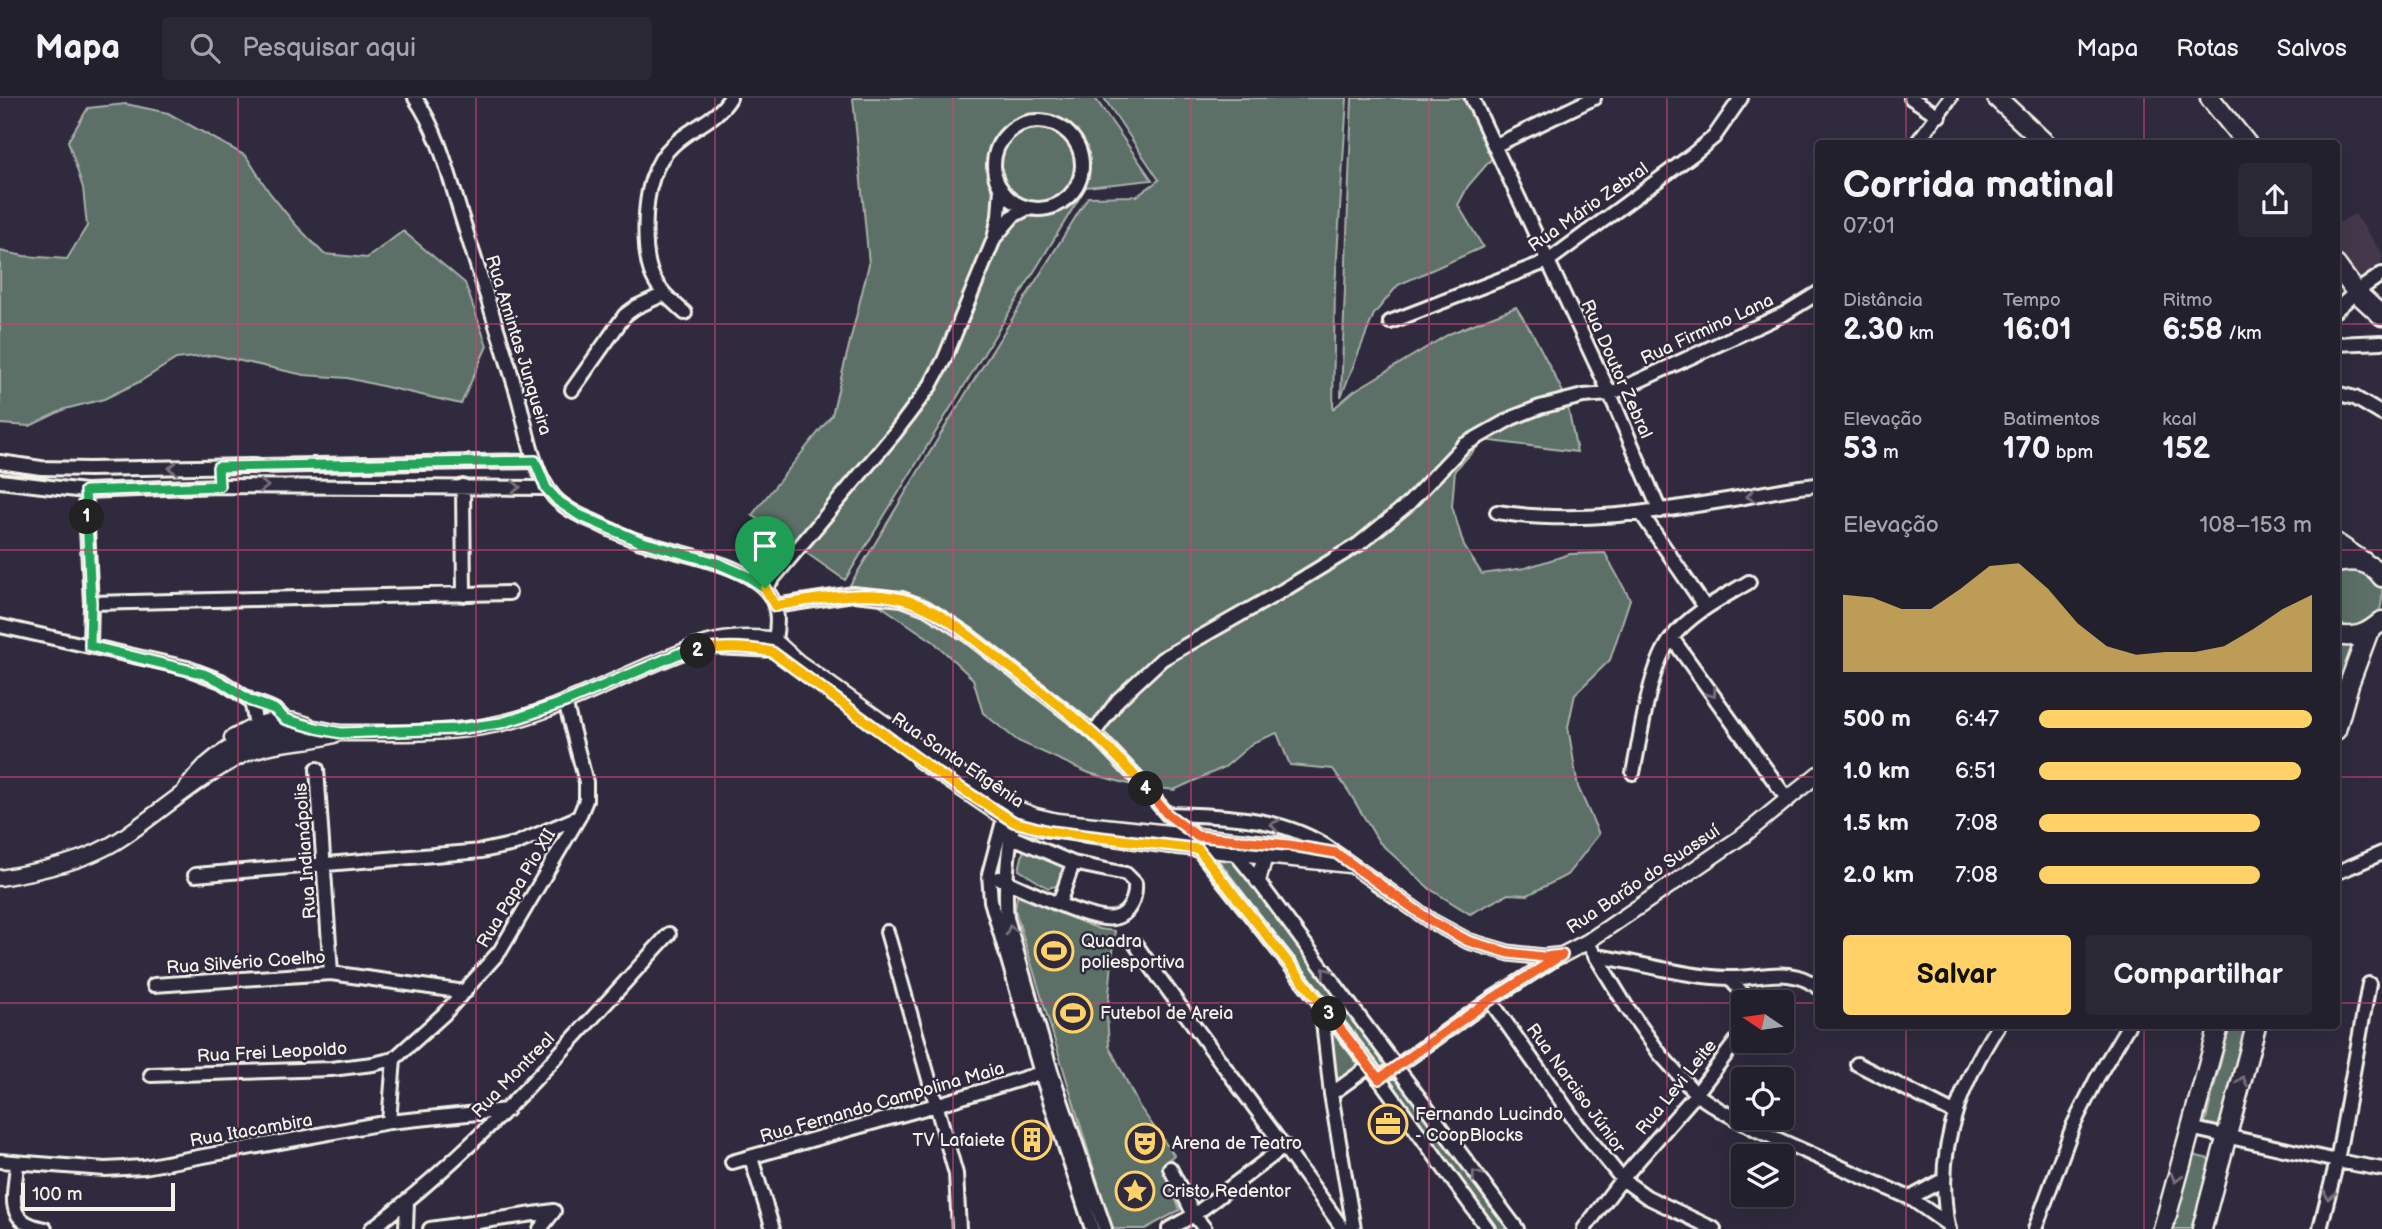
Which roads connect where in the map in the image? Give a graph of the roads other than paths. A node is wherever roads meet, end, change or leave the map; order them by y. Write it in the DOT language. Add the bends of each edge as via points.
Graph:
graph roads {
  1 [pos="415,98"];
  2 [pos="730,98"];
  3 [pos="1472,98"];
  4 [pos="1594,98"];
  5 [pos="1741,98"];
  6 [pos="1911,98"];
  7 [pos="1950,98"];
  8 [pos="1997,98"];
  9 [pos="2210,98"];
  10 [pos="1939,116"];
  11 [pos="1919,140"];
  12 [pos="2042,140"];
  13 [pos="2244,140"];
  14 [pos="1494,146"];
  15 [pos="1001,188"];
  16 [pos="1028,208"];
  17 [pos="994,239"];
  18 [pos="1548,261"];
  19 [pos="2340,270"];
  20 [pos="2382,274"];
  21 [pos="2356,292"];
  22 [pos="664,294"];
  23 [pos="1815,295"];
  24 [pos="2340,306"];
  25 [pos="685,313"];
  26 [pos="2382,316"];
  27 [pos="1390,322"];
  28 [pos="2382,342"];
  29 [pos="2340,344"];
  30 [pos="572,390"];
  31 [pos="1610,394"];
  32 [pos="2340,394"];
  33 [pos="2382,414"];
  34 [pos="535,461"];
  35 [pos="0,462"];
  36 [pos="486,462"];
  37 [pos="218,467"];
  38 [pos="0,481"];
  39 [pos="1815,485"];
  40 [pos="219,486"];
  41 [pos="463,486"];
  42 [pos="487,487"];
  43 [pos="546,488"];
  44 [pos="85,491"];
  45 [pos="1660,511"];
  46 [pos="1497,512"];
  47 [pos="1641,513"];
  48 [pos="2340,546"];
  49 [pos="2340,562"];
  50 [pos="2377,571"];
  51 [pos="1749,582"];
  52 [pos="765,588"];
  53 [pos="509,593"];
  54 [pos="464,595"];
  55 [pos="91,603"];
  56 [pos="775,606"];
  57 [pos="1705,607"];
  58 [pos="2378,624"];
  59 [pos="0,626"];
  60 [pos="2340,636"];
  61 [pos="1672,638"];
  62 [pos="772,642"];
  63 [pos="90,646"];
  64 [pos="251,701"];
  65 [pos="565,702"];
  66 [pos="2340,716"];
  67 [pos="286,731"];
  68 [pos="341,733"];
  69 [pos="1094,733"];
  70 [pos="260,735"];
  71 [pos="317,769"];
  72 [pos="1633,773"];
  73 [pos="1815,777"];
  74 [pos="185,790"];
  75 [pos="1788,800"];
  76 [pos="1167,814"];
  77 [pos="579,817"];
  78 [pos="1011,818"];
  79 [pos="1223,839"];
  80 [pos="1198,842"];
  81 [pos="1234,852"];
  82 [pos="1336,853"];
  83 [pos="2382,853"];
  84 [pos="1265,856"];
  85 [pos="1073,863"];
  86 [pos="324,865"];
  87 [pos="1354,866"];
  88 [pos="2340,871"];
  89 [pos="989,874"];
  90 [pos="195,875"];
  91 [pos="0,878"];
  92 [pos="1006,881"];
  93 [pos="1258,881"];
  94 [pos="1059,904"];
  95 [pos="887,932"];
  96 [pos="669,934"];
  97 [pos="1587,942"];
  98 [pos="1136,945"];
  99 [pos="1562,955"];
  100 [pos="1595,956"];
  101 [pos="331,973"];
  102 [pos="1730,978"];
  103 [pos="1815,984"];
  104 [pos="2369,984"];
  105 [pos="154,985"];
  106 [pos="1740,990"];
  107 [pos="465,992"];
  108 [pos="1490,1000"];
  109 [pos="1321,1004"];
  110 [pos="1996,1029"];
  111 [pos="2127,1029"];
  112 [pos="2217,1029"];
  113 [pos="2255,1029"];
  114 [pos="1731,1048"];
  115 [pos="394,1059"];
  116 [pos="1857,1064"];
  117 [pos="1370,1066"];
  118 [pos="1395,1066"];
  119 [pos="1041,1073"];
  120 [pos="151,1075"];
  121 [pos="1379,1079"];
  122 [pos="1331,1094"];
  123 [pos="1696,1094"];
  124 [pos="936,1105"];
  125 [pos="507,1110"];
  126 [pos="1954,1113"];
  127 [pos="389,1122"];
  128 [pos="2190,1128"];
  129 [pos="2228,1136"];
  130 [pos="1284,1146"];
  131 [pos="751,1158"];
  132 [pos="0,1161"];
  133 [pos="2337,1161"];
  134 [pos="732,1162"];
  135 [pos="17,1163"];
  136 [pos="1170,1168"];
  137 [pos="2382,1169"];
  138 [pos="1622,1179"];
  139 [pos="1943,1180"];
  140 [pos="1910,1198"];
  141 [pos="407,1202"];
  142 [pos="1194,1215"];
  143 [pos="1948,1227"];
  144 [pos="45,1229"];
  145 [pos="370,1229"];
  146 [pos="406,1229"];
  147 [pos="430,1229"];
  148 [pos="540,1229"];
  149 [pos="773,1229"];
  150 [pos="959,1229"];
  151 [pos="1092,1229"];
  152 [pos="1105,1229"];
  153 [pos="1169,1229"];
  154 [pos="1205,1229"];
  155 [pos="1343,1229"];
  156 [pos="1354,1229"];
  157 [pos="1488,1229"];
  158 [pos="1517,1229"];
  159 [pos="1584,1229"];
  160 [pos="1714,1229"];
  161 [pos="2035,1229"];
  162 [pos="2163,1229"];
  163 [pos="2202,1229"];
  164 [pos="2320,1229"];
  1 -- 34 [label="street, Rua Amintas Junqueira" via="428,118 447,171"];
  2 -- 22 [label="street" via="709,121 674,144 653,177 648,259"];
  3 -- 14 [label="street, Rua Doutor Zebral"];
  4 -- 14 [label="street"];
  5 -- 18 [label="street, Rua Mário Zebral" via="1700,149"];
  6 -- 10 [label="street"];
  7 -- 10 [label="street"];
  8 -- 12 [label="highway"];
  9 -- 13 [label="highway"];
  10 -- 11 [label="street"];
  14 -- 18 [label="street, Rua Doutor Zebral"];
  15 -- 16 [label="street"];
  15 -- 16 [label="street" via="995,155 1002,139 1031,121 1064,129 1076,141 1082,158 1078,183 1062,202"];
  15 -- 17 [label="street"];
  16 -- 17 [label="street" via="1013,216"];
  17 -- 52 [label="street" via="930,386"];
  18 -- 27 [label="street, Rua Mário Zebral"];
  18 -- 31 [label="street, Rua Doutor Zebral"];
  19 -- 21 [label="highway"];
  20 -- 21 [label="street"];
  21 -- 24 [label="street"];
  21 -- 26 [label="highway"];
  22 -- 25 [label="street"];
  22 -- 30 [label="street" via="625,316"];
  23 -- 31 [label="street, Rua Firmino Lana" via="1784,314"];
  28 -- 29 [label="street"];
  31 -- 45 [label="street, Rua Doutor Zebral"];
  31 -- 69 [label="street, Rua Firmino Lana" via="1540,407 1464,445 1408,503 1359,544 1162,659 1118,700"];
  32 -- 33 [label="street"];
  34 -- 36 [label="street"];
  34 -- 43 [label="street, Rua Amintas Junqueira"];
  37 -- 35 [label="street, one-way" via="53,468"];
  36 -- 37 [label="street"];
  36 -- 42 [label="street"];
  37 -- 40 [label="street"];
  38 -- 44 [label="street"];
  39 -- 45 [label="street, one-way"];
  40 -- 41 [label="street, one-way"];
  40 -- 44 [label="street"];
  41 -- 42 [label="street"];
  41 -- 54 [label="street"];
  42 -- 43 [label="street, one-way"];
  43 -- 52 [label="street, Rua Amintas Junqueira" via="579,515 639,541 717,563"];
  44 -- 55 [label="street"];
  45 -- 47 [label="street"];
  46 -- 47 [label="street" via="1557,518"];
  47 -- 57 [label="street"];
  48 -- 50 [label="highway"];
  49 -- 50 [label="highway" via="2352,560"];
  51 -- 57 [label="street"];
  52 -- 56 [label="street"];
  53 -- 54 [label="street"];
  54 -- 55 [label="street"];
  55 -- 63 [label="street"];
  56 -- 62 [label="street" via="778,621"];
  56 -- 69 [label="street" via="853,594 919,605 968,635"];
  57 -- 61 [label="street"];
  58 -- 60 [label="highway"];
  58 -- 66 [label="highway" via="2349,684"];
  59 -- 63 [label="street"];
  61 -- 72 [label="street" via="1653,681"];
  61 -- 75 [label="street, one-way"];
  62 -- 65 [label="main road" via="678,654"];
  62 -- 78 [label="main road, Rua Santa Efigênia" via="934,771"];
  63 -- 64 [label="street" via="204,674"];
  64 -- 67 [label="street" via="274,709"];
  64 -- 70 [label="street"];
  65 -- 68 [label="main road" via="480,727"];
  65 -- 77 [label="street, Rua Papa Pio XII" via="586,782 586,800"];
  67 -- 68 [label="main road" via="316,728"];
  67 -- 68 [label="main road" via="324,738"];
  67 -- 70 [label="main road"];
  67 -- 70 [label="main road" via="272,719"];
  69 -- 76 [label="street"];
  70 -- 74 [label="main road" via="245,754"];
  70 -- 74 [label="main road" via="233,746 205,766"];
  71 -- 86 [label="street, Rua Indianápolis"];
  73 -- 75 [label="main road, Rua Barão do Suassuí"];
  74 -- 91 [label="main road" via="108,846"];
  75 -- 97 [label="main road, Rua Barão do Suassuí"];
  76 -- 80 [label="street"];
  82 -- 76 [label="street, one-way" via="1301,831 1277,825"];
  77 -- 86 [label="street" via="514,844 482,851"];
  77 -- 107 [label="street, Rua Papa Pio XII" via="500,951"];
  78 -- 80 [label="main road, Rua Santa Efigênia" via="1048,831"];
  78 -- 85 [label="street"];
  78 -- 89 [label="street"];
  78 -- 92 [label="street"];
  79 -- 80 [label="main road, Rua Santa Efigênia"];
  79 -- 81 [label="street"];
  79 -- 82 [label="main road, Rua Santa Efigênia"];
  80 -- 81 [label="main road, Rua Santa Efigênia"];
  80 -- 109 [label="street"];
  81 -- 84 [label="main road, Rua Santa Efigênia"];
  81 -- 93 [label="street"];
  82 -- 87 [label="main road, Rua Santa Efigênia"];
  83 -- 88 [label="street"];
  84 -- 87 [label="main road, Rua Santa Efigênia"];
  84 -- 93 [label="main road"];
  85 -- 94 [label="street"];
  85 -- 94 [label="street" via="1126,874 1135,883 1136,897 1118,918 1105,919"];
  86 -- 90 [label="street"];
  86 -- 101 [label="street, Rua Indianápolis"];
  87 -- 99 [label="main road, Rua Santa Efigênia" via="1431,921 1468,941 1509,953"];
  89 -- 92 [label="street"];
  89 -- 119 [label="street" via="991,901"];
  92 -- 94 [label="street"];
  152 -- 92 [label="street, one-way" via="1051,1072 1007,918"];
  118 -- 93 [label="street, one-way"];
  95 -- 124 [label="street"];
  96 -- 125 [label="street, Rua Montreal"];
  97 -- 99 [label="main road, Rua Barão do Suassuí"];
  97 -- 100 [label="street"];
  98 -- 130 [label="street"];
  99 -- 108 [label="street, Rua Barão do Suassuí"];
  100 -- 102 [label="street"];
  100 -- 123 [label="street" via="1660,1054"];
  101 -- 105 [label="street, Rua Silvério Coelho"];
  101 -- 107 [label="street, Rua Silvério Coelho"];
  102 -- 103 [label="street" via="1787,973"];
  102 -- 106 [label="street"];
  104 -- 133 [label="street"];
  107 -- 115 [label="street, Rua Papa Pio XII"];
  108 -- 118 [label="street, Rua Barão do Suassuí"];
  108 -- 138 [label="street, Rua Narciso Júnior"];
  109 -- 117 [label="street"];
  109 -- 122 [label="street"];
  110 -- 126 [label="street"];
  111 -- 161 [label="street" via="2073,1126"];
  112 -- 128 [label="highway"];
  129 -- 113 [label="highway, one-way"];
  114 -- 123 [label="street, Rua Levi Leite"];
  115 -- 120 [label="street, Rua Frei Leopoldo" via="331,1069"];
  115 -- 127 [label="street"];
  116 -- 126 [label="street"];
  117 -- 121 [label="street"];
  117 -- 122 [label="street"];
  118 -- 121 [label="street, Rua Barão do Suassuí"];
  158 -- 118 [label="street, one-way"];
  119 -- 124 [label="street, Rua Fernando Campolina Maia"];
  119 -- 151 [label="street"];
  121 -- 157 [label="street"];
  122 -- 156 [label="street"];
  123 -- 138 [label="street, Rua Levi Leite"];
  123 -- 140 [label="street" via="1757,1130"];
  124 -- 131 [label="street, Rua Fernando Campolina Maia"];
  124 -- 150 [label="street" via="956,1174"];
  125 -- 127 [label="street, Rua Itacambira"];
  125 -- 141 [label="street, Rua Montreal"];
  126 -- 139 [label="street"];
  127 -- 135 [label="street, Rua Itacambira" via="145,1167"];
  128 -- 129 [label="street"];
  128 -- 162 [label="highway, one-way"];
  129 -- 133 [label="street"];
  129 -- 163 [label="highway"];
  130 -- 142 [label="street"];
  130 -- 155 [label="street"];
  131 -- 134 [label="street, Rua Fernando Campolina Maia"];
  131 -- 149 [label="street"];
  132 -- 135 [label="street, Rua Itacambira"];
  133 -- 137 [label="street"];
  133 -- 164 [label="street, one-way"];
  135 -- 144 [label="street" via="15,1210 27,1225"];
  136 -- 142 [label="street"];
  138 -- 159 [label="street, Rua Levi Leite"];
  138 -- 160 [label="street, Rua Narciso Júnior" via="1647,1197"];
  139 -- 140 [label="street"];
  139 -- 143 [label="street"];
  140 -- 143 [label="street"];
  141 -- 145 [label="street, Rua Montreal"];
  141 -- 146 [label="street"];
  142 -- 153 [label="street"];
  142 -- 154 [label="street"];
  147 -- 148 [label="street" via="554,1211"];
}
